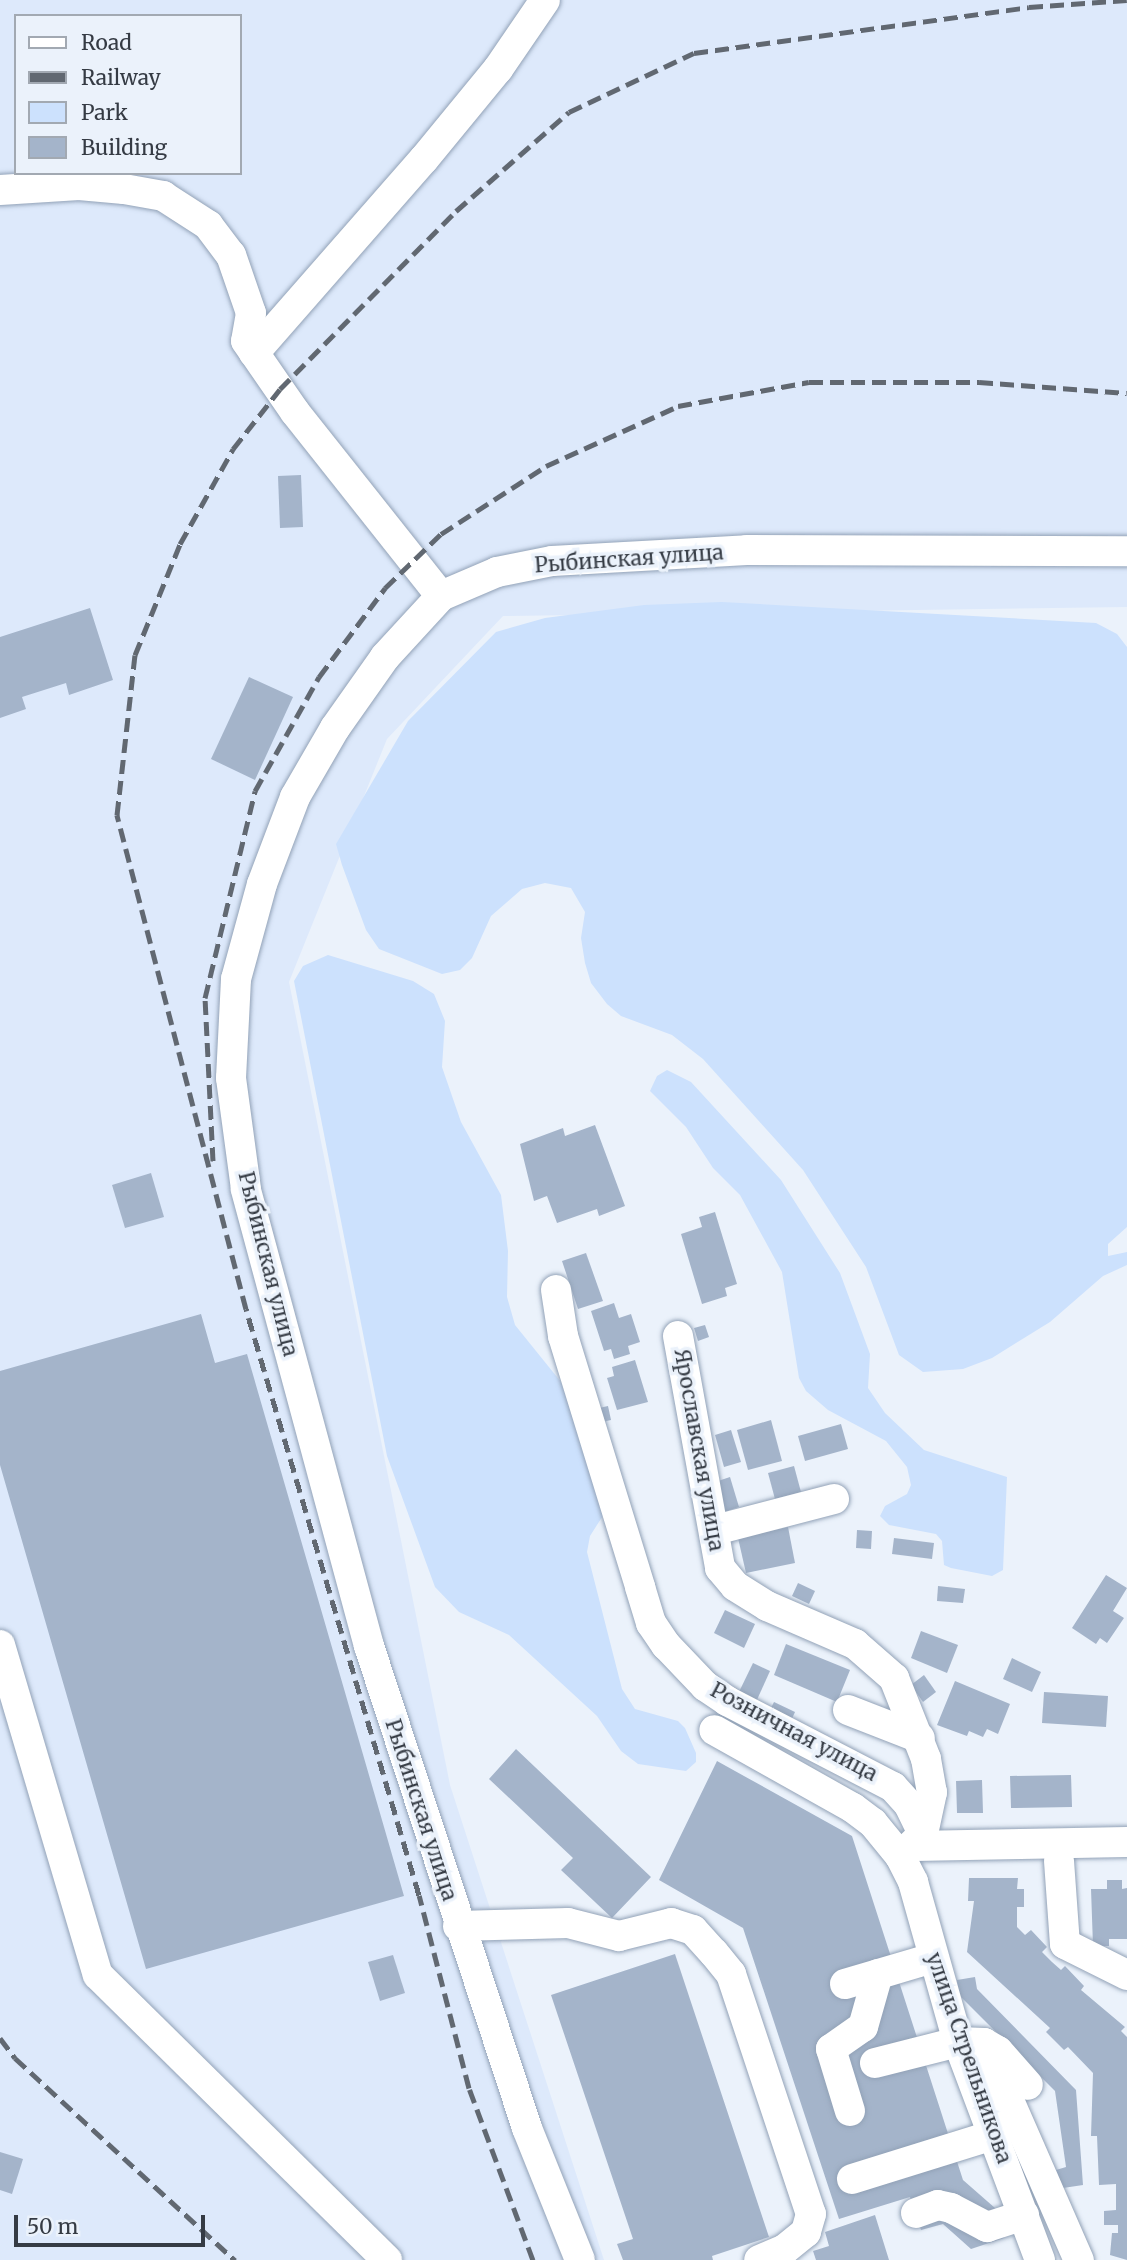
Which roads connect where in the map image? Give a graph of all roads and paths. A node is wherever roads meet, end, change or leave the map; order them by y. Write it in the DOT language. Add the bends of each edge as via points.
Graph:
graph roads {
  1 [pos="545,0"];
  2 [pos="0,190"];
  3 [pos="254,353"];
  4 [pos="1127,551"];
  5 [pos="441,596"];
  6 [pos="556,1290"];
  7 [pos="678,1336"];
  8 [pos="834,1499"];
  9 [pos="715,1530"];
  10 [pos="0,1646"];
  11 [pos="848,1710"];
  12 [pos="714,1730"];
  13 [pos="920,1738"];
  14 [pos="1127,1842"];
  15 [pos="912,1845"];
  16 [pos="1059,1861"];
  17 [pos="458,1926"];
  18 [pos="937,1971"];
  19 [pos="878,1974"];
  20 [pos="1127,1975"];
  21 [pos="845,1984"];
  22 [pos="972,2035"];
  23 [pos="875,2063"];
  24 [pos="1028,2085"];
  25 [pos="850,2111"];
  26 [pos="993,2135"];
  27 [pos="852,2179"];
  28 [pos="915,2213"];
  29 [pos="1024,2215"];
  30 [pos="387,2260"];
  31 [pos="580,2260"];
  32 [pos="759,2260"];
  33 [pos="1040,2260"];
  34 [pos="1079,2260"];
  1 -- 3 [label="lane" via="498,68 424,159"];
  2 -- 3 [label="lane" via="79,185 163,196 208,225 231,255 250,313 246,341"];
  3 -- 5 [label="lane" via="352,487"];
  4 -- 5 [label="lane, Рыбинская улица" via="961,547 657,553 552,561 497,572"];
  5 -- 17 [label="lane, Рыбинская улица" via="385,657 335,728 295,797 262,884 236,979 231,1078 246,1189 369,1646"];
  6 -- 15 [label="lane, Розничная улица" via="563,1336 651,1623 705,1686 727,1701 893,1787 909,1805"];
  7 -- 9 [label="lane, Ярославская улица"];
  8 -- 9 [label="lane"];
  9 -- 13 [label="lane, Ярославская улица" via="720,1568 735,1586 855,1644 880,1663 894,1678"];
  10 -- 30 [label="lane" via="98,1975"];
  11 -- 13 [label="lane"];
  12 -- 15 [label="lane"];
  13 -- 15 [label="lane, Ярославская улица" via="932,1792"];
  14 -- 15 [label="lane"];
  15 -- 18 [label="lane, улица Стрельникова" via="913,1882"];
  16 -- 20 [label="lane" via="1065,1944"];
  17 -- 31 [label="lane, Рыбинская улица" via="527,2128"];
  17 -- 32 [label="lane" via="568,1923 619,1936 671,1923 693,1930 714,1953 731,1974 811,2214 806,2232 785,2249"];
  18 -- 19 [label="lane"];
  18 -- 22 [label="lane, улица Стрельникова"];
  19 -- 21 [label="lane"];
  19 -- 25 [label="lane" via="863,2027 831,2049"];
  22 -- 23 [label="lane"];
  22 -- 24 [label="lane" via="998,2051"];
  22 -- 26 [label="lane, улица Стрельникова"];
  22 -- 34 [label="lane"];
  26 -- 27 [label="lane"];
  26 -- 29 [label="lane, улица Стрельникова"];
  28 -- 29 [label="lane" via="939,2205 951,2207 987,2227"];
  29 -- 33 [label="lane, улица Стрельникова"];
}
